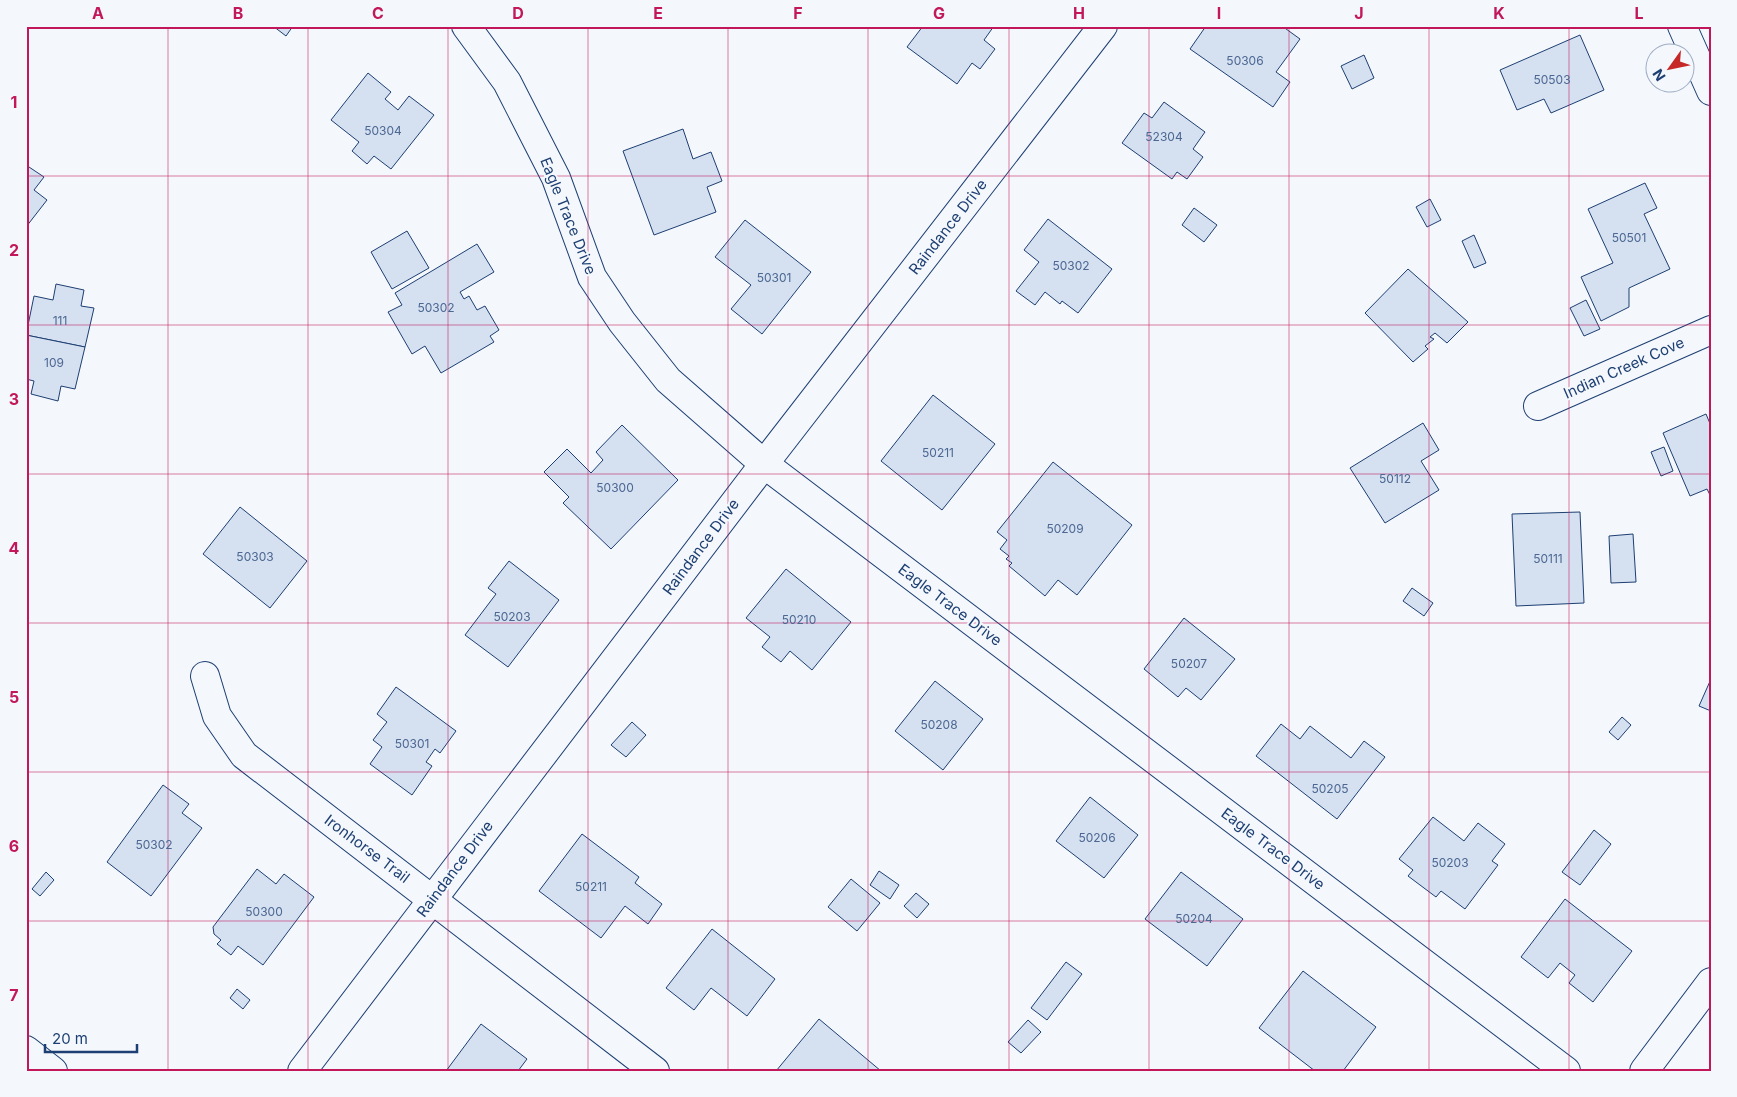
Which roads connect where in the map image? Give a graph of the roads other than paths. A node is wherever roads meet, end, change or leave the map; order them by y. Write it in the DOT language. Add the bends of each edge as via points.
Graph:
graph roads {
  1 [pos="466,26"];
  2 [pos="1103,26"];
  3 [pos="1682,26"];
  4 [pos="1711,91"];
  5 [pos="1711,330"];
  6 [pos="1538,406"];
  7 [pos="764,464"];
  8 [pos="205,676"];
  9 [pos="432,899"];
  10 [pos="1711,982"];
  11 [pos="26,1050"];
  12 [pos="54,1071"];
  13 [pos="302,1071"];
  14 [pos="655,1071"];
  15 [pos="1566,1071"];
  16 [pos="1644,1071"];
  1 -- 7 [label="street, Eagle Trace Drive" via="507,82 556,178 592,277 622,322 668,380"];
  2 -- 7 [label="street, Raindance Drive"];
  3 -- 4 [label="street"];
  5 -- 6 [label="street, Indian Creek Cove"];
  7 -- 9 [label="street, Raindance Drive"];
  7 -- 15 [label="street, Eagle Trace Drive"];
  8 -- 9 [label="street, Ironhorse Trail" via="217,716 244,755"];
  9 -- 13 [label="street, Raindance Drive"];
  9 -- 14 [label="street, Ironhorse Trail"];
  10 -- 16 [label="street"];
  11 -- 12 [label="street"];
}
